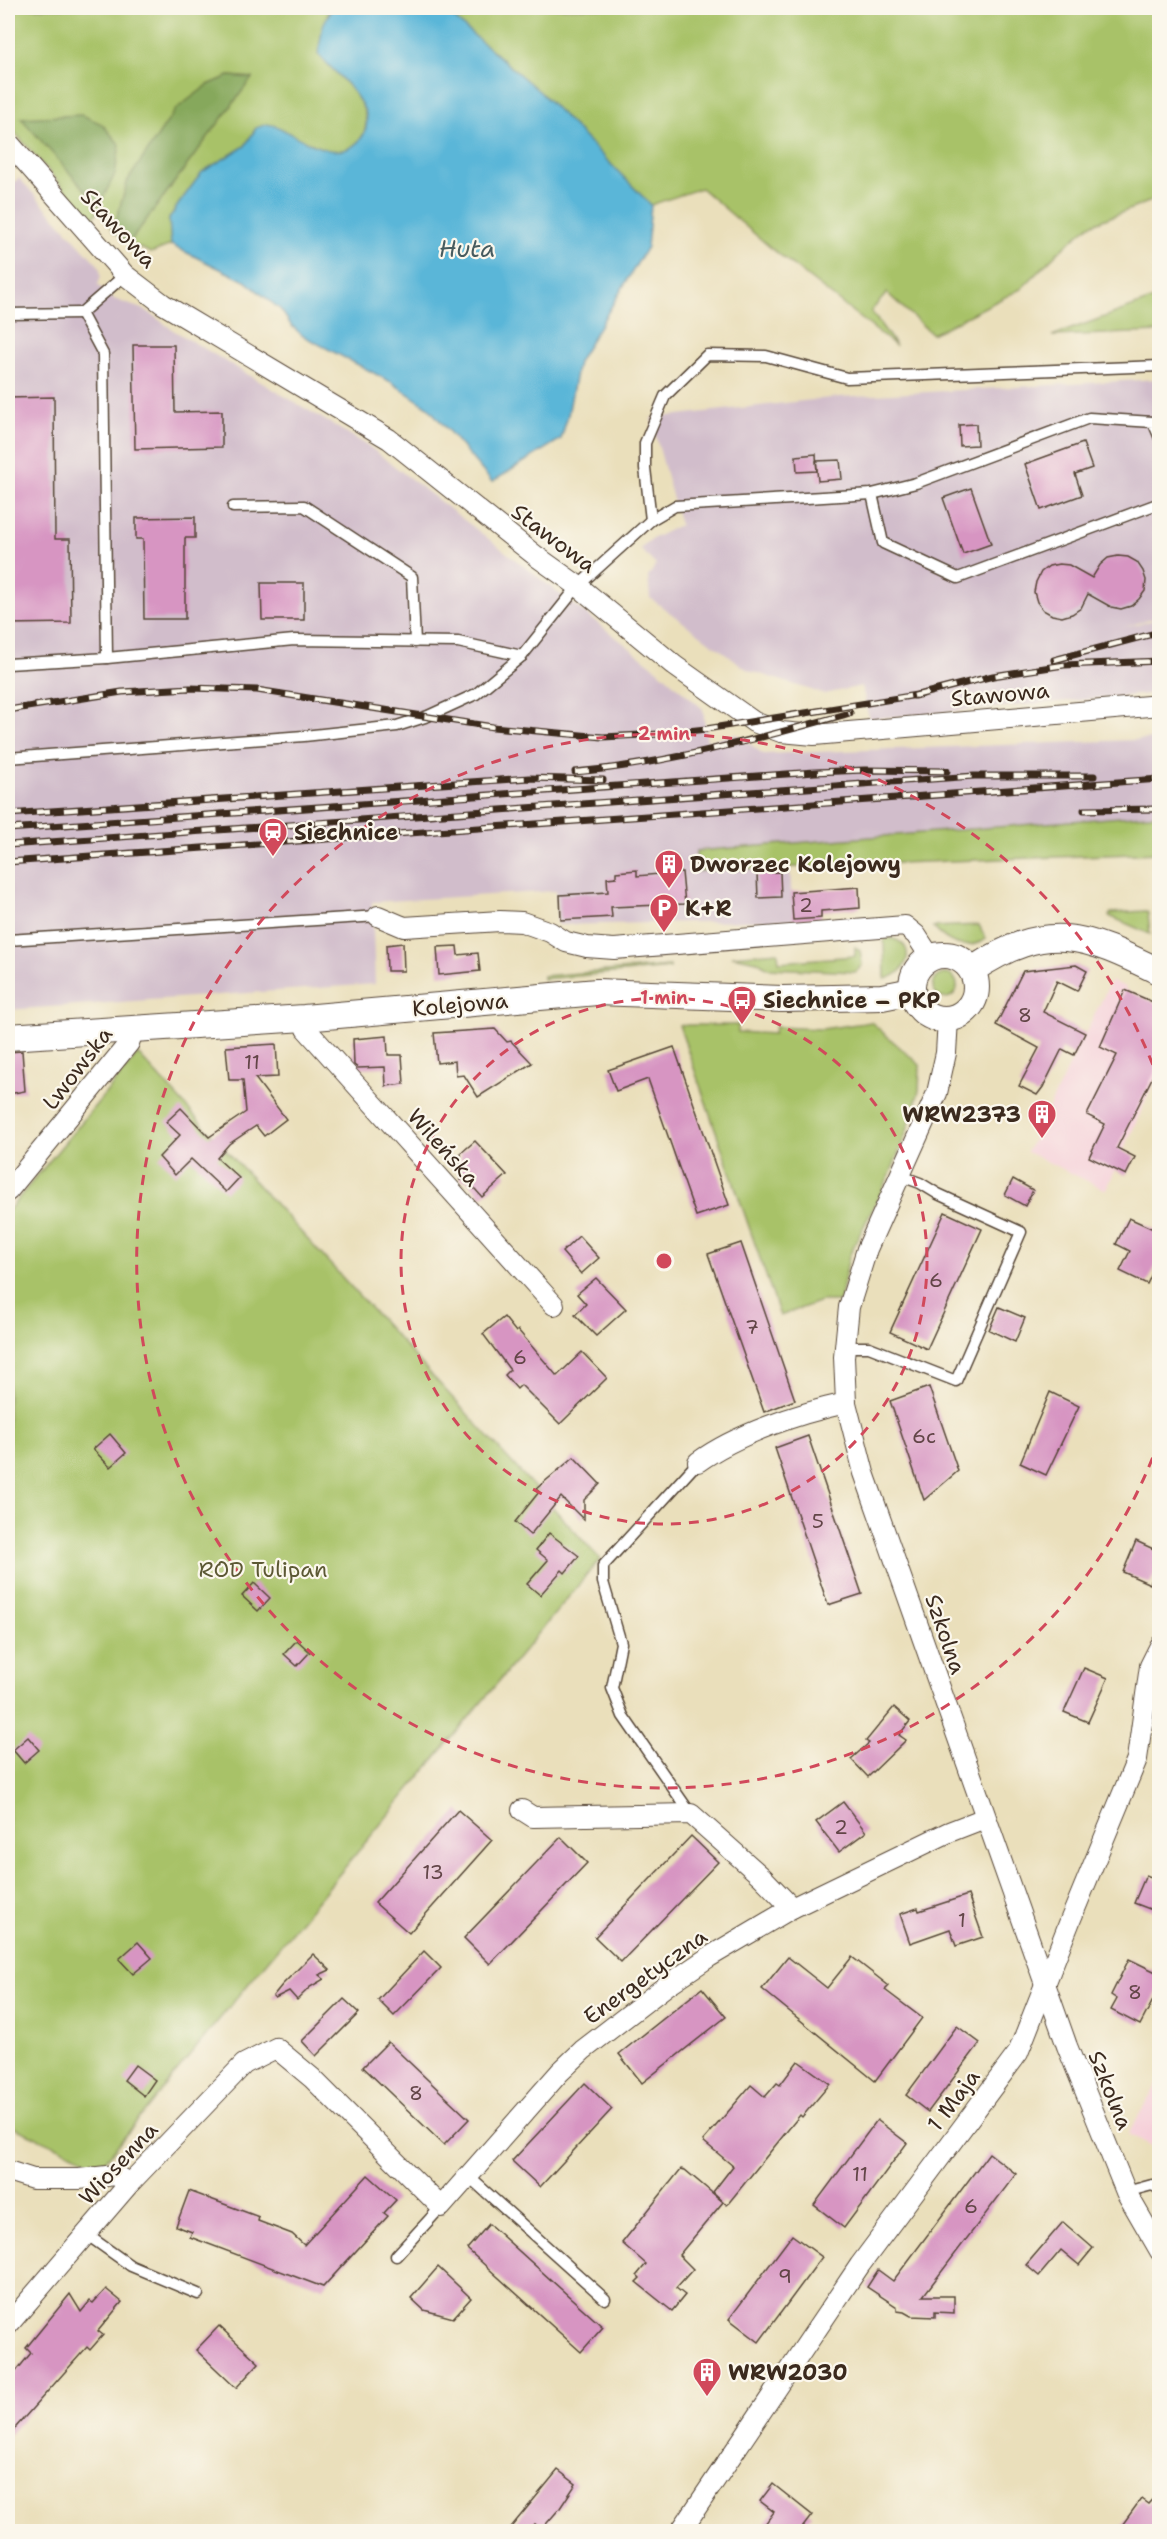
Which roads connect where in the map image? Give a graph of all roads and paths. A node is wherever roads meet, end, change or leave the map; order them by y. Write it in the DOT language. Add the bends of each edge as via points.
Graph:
graph roads {
  1 [pos="8,142"];
  2 [pos="125,275"];
  3 [pos="81,313"];
  4 [pos="8,314"];
  5 [pos="1160,366"];
  6 [pos="1160,438"];
  7 [pos="872,494"];
  8 [pos="1160,503"];
  9 [pos="233,507"];
  10 [pos="651,520"];
  11 [pos="578,586"];
  12 [pos="415,642"];
  13 [pos="522,656"];
  14 [pos="107,658"];
  15 [pos="8,664"];
  16 [pos="1160,705"];
  17 [pos="8,758"];
  18 [pos="378,916"];
  19 [pos="8,940"];
  20 [pos="931,958"];
  21 [pos="972,970"];
  22 [pos="1160,972"];
  23 [pos="912,991"];
  24 [pos="304,1018"];
  25 [pos="948,1019"];
  26 [pos="134,1029"];
  27 [pos="8,1037"];
  28 [pos="901,1176"];
  29 [pos="8,1191"];
  30 [pos="554,1305"];
  31 [pos="845,1347"];
  32 [pos="846,1403"];
  33 [pos="698,1462"];
  34 [pos="1160,1646"];
  35 [pos="522,1810"];
  36 [pos="692,1814"];
  37 [pos="984,1818"];
  38 [pos="792,1908"];
  39 [pos="1045,1985"];
  40 [pos="8,2171"];
  41 [pos="467,2175"];
  42 [pos="129,2184"];
  43 [pos="1160,2189"];
  44 [pos="1126,2192"];
  45 [pos="441,2207"];
  46 [pos="86,2234"];
  47 [pos="1160,2251"];
  48 [pos="396,2256"];
  49 [pos="198,2294"];
  50 [pos="605,2299"];
  51 [pos="8,2325"];
  52 [pos="680,2532"];
  1 -- 2 [label="street, Stawowa"];
  2 -- 3 [label="lane"];
  2 -- 11 [label="street, Stawowa" via="163,304 389,440"];
  3 -- 4 [label="lane"];
  3 -- 14 [label="lane" via="103,354"];
  5 -- 10 [label="lane" via="847,378 766,356 707,355 665,396 645,443"];
  6 -- 7 [label="lane" via="1153,422 1089,418 916,483"];
  7 -- 8 [label="lane" via="883,543 958,578"];
  7 -- 10 [label="lane" via="675,506"];
  9 -- 12 [label="lane" via="304,506 412,577"];
  10 -- 11 [label="lane"];
  11 -- 13 [label="lane"];
  11 -- 16 [label="street, Stawowa" via="675,666 754,722 781,732 814,735"];
  12 -- 13 [label="lane" via="458,642"];
  12 -- 14 [label="lane" via="294,640"];
  13 -- 17 [label="lane" via="476,694 398,726"];
  14 -- 15 [label="lane"];
  18 -- 19 [label="lane"];
  18 -- 20 [label="street" via="404,927 522,922 566,942 614,949 905,926"];
  20 -- 21 [label="street" via="954,957"];
  20 -- 23 [label="street" via="916,971"];
  21 -- 22 [label="street" via="1011,948 1056,936 1113,949"];
  21 -- 25 [label="street" via="976,986 973,1002 963,1014"];
  23 -- 24 [label="street, Kolejowa" via="882,997 782,999 597,992"];
  23 -- 25 [label="street" via="924,1012"];
  24 -- 26 [label="street, Kolejowa"];
  24 -- 30 [label="street, Wileńska" via="306,1029"];
  25 -- 28 [label="street, Szkolna" via="946,1053 937,1093"];
  26 -- 27 [label="street, Kolejowa"];
  26 -- 29 [label="street, Lwowska" via="129,1043"];
  28 -- 31 [label="street, Szkolna" via="867,1249 849,1307"];
  28 -- 31 [label="lane" via="1021,1232 956,1381 869,1347"];
  31 -- 32 [label="street, Szkolna"];
  32 -- 33 [label="street" via="816,1410 718,1447"];
  32 -- 37 [label="street, Szkolna" via="864,1473"];
  33 -- 36 [label="lane" via="603,1566 603,1582 621,1643 612,1688 623,1716"];
  34 -- 39 [label="street, 1 Maja" via="1150,1666 1137,1759"];
  35 -- 36 [label="street" via="534,1817"];
  36 -- 38 [label="street"];
  37 -- 38 [label="street, Energetyczna"];
  37 -- 39 [label="street, Szkolna"];
  38 -- 41 [label="street, Energetyczna" via="700,1963 583,2050"];
  39 -- 44 [label="street, Szkolna"];
  39 -- 52 [label="street, 1 Maja" via="1018,2053 860,2265"];
  40 -- 42 [label="street" via="33,2179 116,2175"];
  41 -- 45 [label="street, Energetyczna"];
  41 -- 50 [label="lane"];
  42 -- 45 [label="street, Wiosenna" via="244,2064 276,2048"];
  42 -- 46 [label="street, Wiosenna"];
  43 -- 44 [label="lane" via="1152,2186"];
  44 -- 47 [label="street, Szkolna"];
  45 -- 48 [label="lane, Energetyczna"];
  46 -- 49 [label="lane" via="131,2266"];
  46 -- 51 [label="street, Wiosenna"];
}
